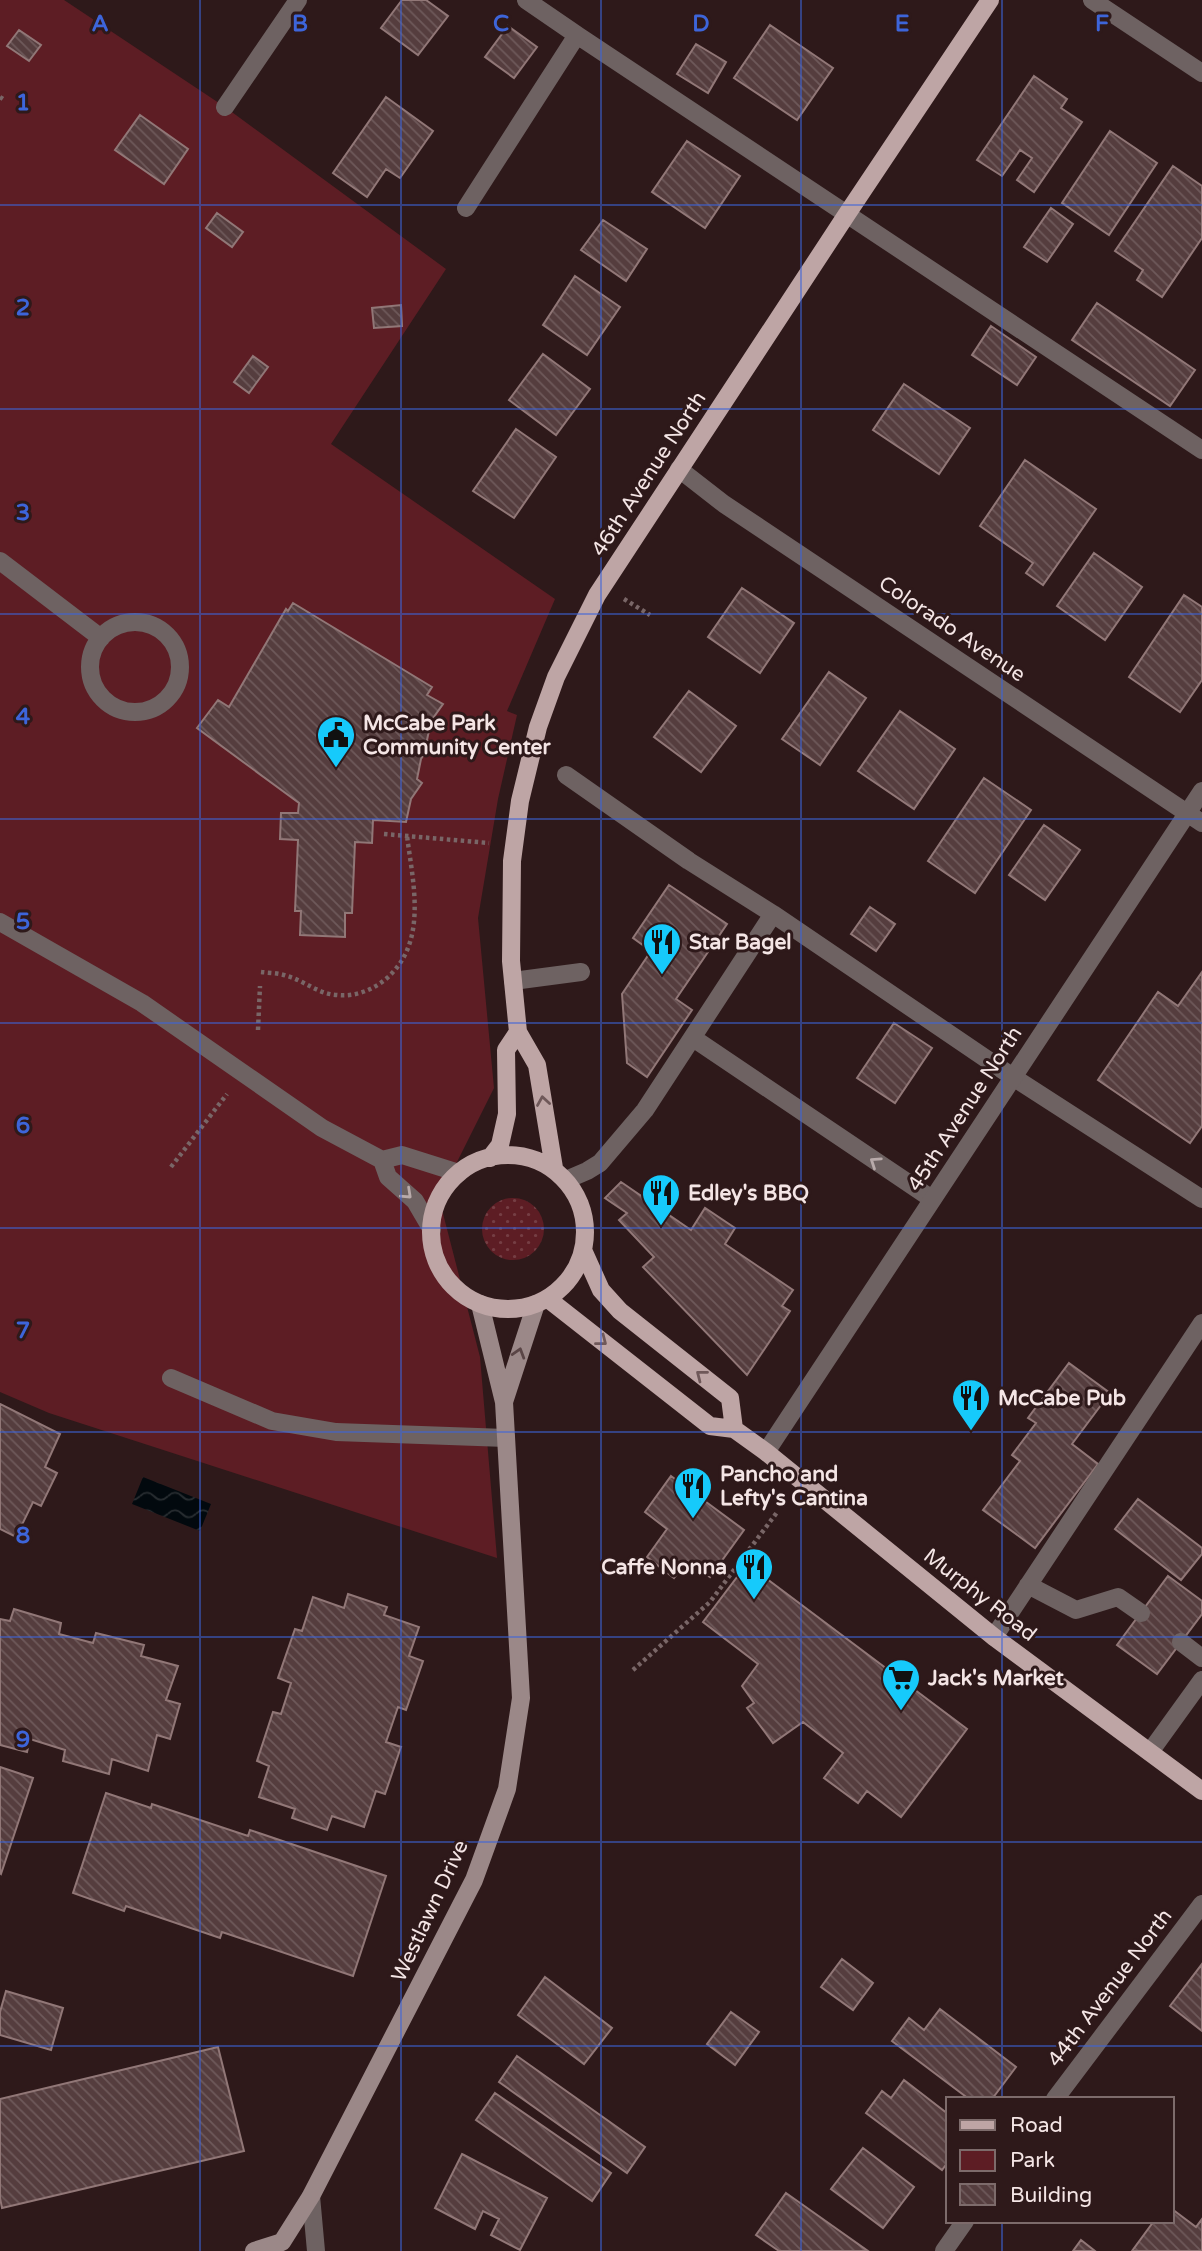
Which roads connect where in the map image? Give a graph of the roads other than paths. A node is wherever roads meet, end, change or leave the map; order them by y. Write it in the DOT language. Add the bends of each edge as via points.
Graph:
graph roads {
  1 [pos="298,0"];
  2 [pos="526,0"];
  3 [pos="990,0"];
  4 [pos="1092,0"];
  5 [pos="577,35"];
  6 [pos="1202,73"];
  7 [pos="225,107"];
  8 [pos="466,208"];
  9 [pos="847,214"];
  10 [pos="1202,450"];
  11 [pos="679,469"];
  12 [pos="0,561"];
  13 [pos="101,638"];
  14 [pos="566,775"];
  15 [pos="1202,791"];
  16 [pos="1194,818"];
  17 [pos="773,914"];
  18 [pos="0,922"];
  19 [pos="581,972"];
  20 [pos="513,981"];
  21 [pos="518,1032"];
  22 [pos="694,1038"];
  23 [pos="1013,1077"];
  24 [pos="490,1158"];
  25 [pos="382,1160"];
  26 [pos="459,1173"];
  27 [pos="560,1174"];
  28 [pos="932,1199"];
  29 [pos="1202,1199"];
  30 [pos="432,1230"];
  31 [pos="583,1250"];
  32 [pos="542,1301"];
  33 [pos="480,1304"];
  34 [pos="1202,1322"];
  35 [pos="172,1378"];
  36 [pos="504,1402"];
  37 [pos="734,1429"];
  38 [pos="506,1438"];
  39 [pos="766,1452"];
  40 [pos="1028,1586"];
  41 [pos="1141,1613"];
  42 [pos="994,1637"];
  43 [pos="1181,1642"];
  44 [pos="1202,1658"];
  45 [pos="1202,1680"];
  46 [pos="1150,1752"];
  47 [pos="1202,1791"];
  48 [pos="1202,1904"];
  49 [pos="1057,2097"];
  50 [pos="311,2196"];
  51 [pos="964,2223"];
  52 [pos="254,2251"];
  53 [pos="316,2251"];
  54 [pos="944,2251"];
  1 -- 7 [label="street"];
  2 -- 5 [label="street"];
  3 -- 9 [label="main road, 46th Avenue North"];
  4 -- 6 [label="street"];
  5 -- 8 [label="street"];
  5 -- 9 [label="street"];
  9 -- 10 [label="street"];
  9 -- 11 [label="main road, 46th Avenue North"];
  11 -- 16 [label="street, Colorado Avenue" via="724,504"];
  11 -- 20 [label="main road, 46th Avenue North" via="597,595 556,677 531,752 514,845"];
  12 -- 13 [label="street"];
  13 -- 13 [label="street" via="128,623 143,623 167,636 180,661 180,675 167,699 142,712 112,706 100,696 90,667"];
  14 -- 17 [label="street"];
  15 -- 16 [label="street, 45th Avenue North"];
  16 -- 23 [label="street, 45th Avenue North"];
  17 -- 22 [label="street"];
  17 -- 23 [label="street"];
  18 -- 25 [label="street" via="142,1003 322,1128"];
  19 -- 20 [label="street"];
  20 -- 21 [label="main road, 46th Avenue North"];
  21 -- 24 [label="main road, 46th Avenue North" via="506,1050 507,1114 500,1145"];
  27 -- 21 [label="main road, 46th Avenue North, one-way" via="537,1065"];
  22 -- 27 [label="street" via="613,1150 587,1171"];
  28 -- 22 [label="street, one-way"];
  23 -- 28 [label="street, 45th Avenue North"];
  23 -- 29 [label="street"];
  24 -- 26 [label="main road"];
  24 -- 27 [label="main road" via="524,1156"];
  25 -- 26 [label="street" via="402,1155"];
  25 -- 30 [label="street, one-way" via="388,1177 415,1201"];
  26 -- 30 [label="main road" via="439,1198"];
  27 -- 31 [label="main road" via="579,1199 585,1221"];
  28 -- 39 [label="street, 45th Avenue North"];
  30 -- 33 [label="main road" via="432,1247 441,1271 458,1291"];
  31 -- 32 [label="main road" via="566,1284"];
  37 -- 31 [label="main road, one-way" via="730,1398 620,1311 601,1290"];
  32 -- 33 [label="main road" via="505,1310"];
  36 -- 32 [label="street, Westlawn Drive, one-way"];
  32 -- 37 [label="main road, Murphy Road, one-way" via="710,1426"];
  33 -- 36 [label="street, Westlawn Drive"];
  34 -- 40 [label="street"];
  35 -- 38 [label="street" via="272,1421 336,1432"];
  36 -- 38 [label="street, Westlawn Drive"];
  37 -- 39 [label="main road, Murphy Road"];
  38 -- 50 [label="street, Westlawn Drive" via="521,1698 507,1788 474,1880"];
  39 -- 42 [label="main road, Murphy Road"];
  40 -- 41 [label="street" via="1076,1610 1118,1597"];
  40 -- 42 [label="street"];
  42 -- 46 [label="main road, Murphy Road"];
  43 -- 44 [label="street"];
  45 -- 46 [label="street"];
  46 -- 47 [label="main road, Murphy Road"];
  48 -- 49 [label="street, 44th Avenue North"];
  50 -- 52 [label="street, Westlawn Drive" via="282,2242"];
  50 -- 53 [label="street"];
  51 -- 54 [label="street"];
}
